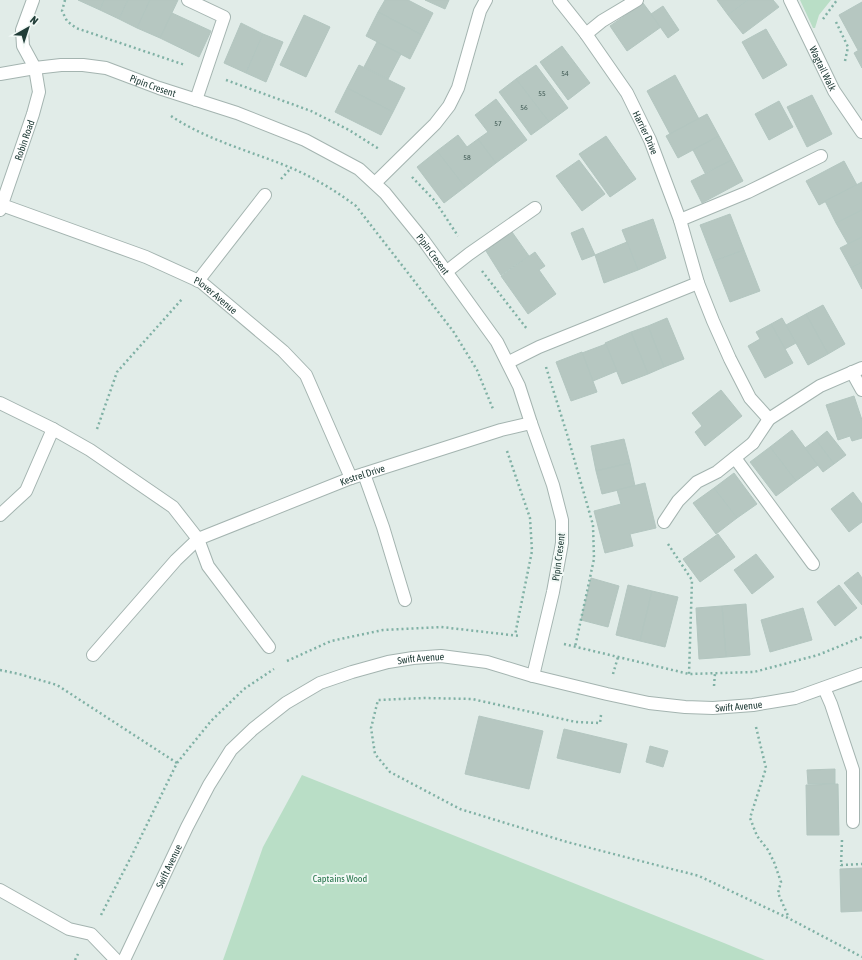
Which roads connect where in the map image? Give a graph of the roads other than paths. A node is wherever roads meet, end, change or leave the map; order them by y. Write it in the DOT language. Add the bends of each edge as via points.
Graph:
graph roads {
  1 [pos="33,0"];
  2 [pos="188,0"];
  3 [pos="486,0"];
  4 [pos="559,0"];
  5 [pos="637,0"];
  6 [pos="790,0"];
  7 [pos="586,34"];
  8 [pos="35,68"];
  9 [pos="0,74"];
  10 [pos="196,100"];
  11 [pos="862,132"];
  12 [pos="821,156"];
  13 [pos="375,183"];
  14 [pos="265,195"];
  15 [pos="1,207"];
  16 [pos="535,208"];
  17 [pos="680,220"];
  18 [pos="446,272"];
  19 [pos="198,281"];
  20 [pos="698,283"];
  21 [pos="509,362"];
  22 [pos="857,370"];
  23 [pos="862,390"];
  24 [pos="0,403"];
  25 [pos="769,419"];
  26 [pos="531,423"];
  27 [pos="53,429"];
  28 [pos="735,458"];
  29 [pos="364,474"];
  30 [pos="350,478"];
  31 [pos="0,515"];
  32 [pos="664,522"];
  33 [pos="198,539"];
  34 [pos="813,564"];
  35 [pos="405,600"];
  36 [pos="269,647"];
  37 [pos="93,655"];
  38 [pos="862,674"];
  39 [pos="533,676"];
  40 [pos="824,688"];
  41 [pos="853,822"];
  42 [pos="0,890"];
  43 [pos="116,960"];
  44 [pos="124,960"];
  1 -- 8 [label="street, Robin Road" via="22,30 23,46"];
  2 -- 10 [label="street" via="224,17"];
  3 -- 13 [label="street" via="480,11 458,88 449,106 435,124"];
  4 -- 7 [label="street, Harrier Drive"];
  5 -- 7 [label="street"];
  6 -- 11 [label="street, Wagtail Walk" via="834,91"];
  7 -- 17 [label="street, Harrier Drive" via="626,93 650,140"];
  8 -- 9 [label="street"];
  8 -- 10 [label="street, Pipin Cresent" via="83,64 106,68"];
  8 -- 15 [label="street, Robin Road" via="39,92"];
  10 -- 13 [label="street, Pipin Cresent" via="305,140 359,169"];
  12 -- 17 [label="street" via="748,192"];
  13 -- 18 [label="street, Pipin Cresent" via="397,207"];
  14 -- 19 [label="street"];
  15 -- 19 [label="street, Plover Avenue" via="146,257"];
  16 -- 18 [label="street"];
  17 -- 20 [label="street, Harrier Drive"];
  18 -- 21 [label="street, Pipin Cresent"];
  19 -- 30 [label="street, Plover Avenue" via="283,351 306,375"];
  20 -- 21 [label="street" via="539,347"];
  20 -- 25 [label="street, Harrier Drive" via="730,360 750,398"];
  21 -- 26 [label="street, Pipin Cresent"];
  22 -- 23 [label="street"];
  22 -- 25 [label="street" via="820,386"];
  24 -- 27 [label="street"];
  25 -- 28 [label="street" via="753,443"];
  26 -- 29 [label="street, Kestrel Drive" via="501,430"];
  26 -- 39 [label="street, Pipin Cresent" via="553,485 562,520 562,543 553,592"];
  27 -- 31 [label="street" via="26,491"];
  27 -- 33 [label="street" via="90,450 173,507"];
  28 -- 32 [label="street" via="717,472 697,482 678,501"];
  28 -- 34 [label="street"];
  29 -- 30 [label="street, Kestrel Drive"];
  29 -- 35 [label="street"];
  30 -- 33 [label="street, Kestrel Drive"];
  33 -- 36 [label="street" via="208,566"];
  33 -- 37 [label="street" via="176,560"];
  38 -- 40 [label="street, Swift Avenue"];
  39 -- 40 [label="street, Swift Avenue" via="649,703 685,707 753,705 795,698"];
  39 -- 44 [label="street, Swift Avenue" via="487,662 441,656 413,658 388,662 320,683 286,703 231,750 187,826"];
  40 -- 41 [label="street" via="853,770"];
  42 -- 43 [label="street" via="69,929 91,934"];
}
